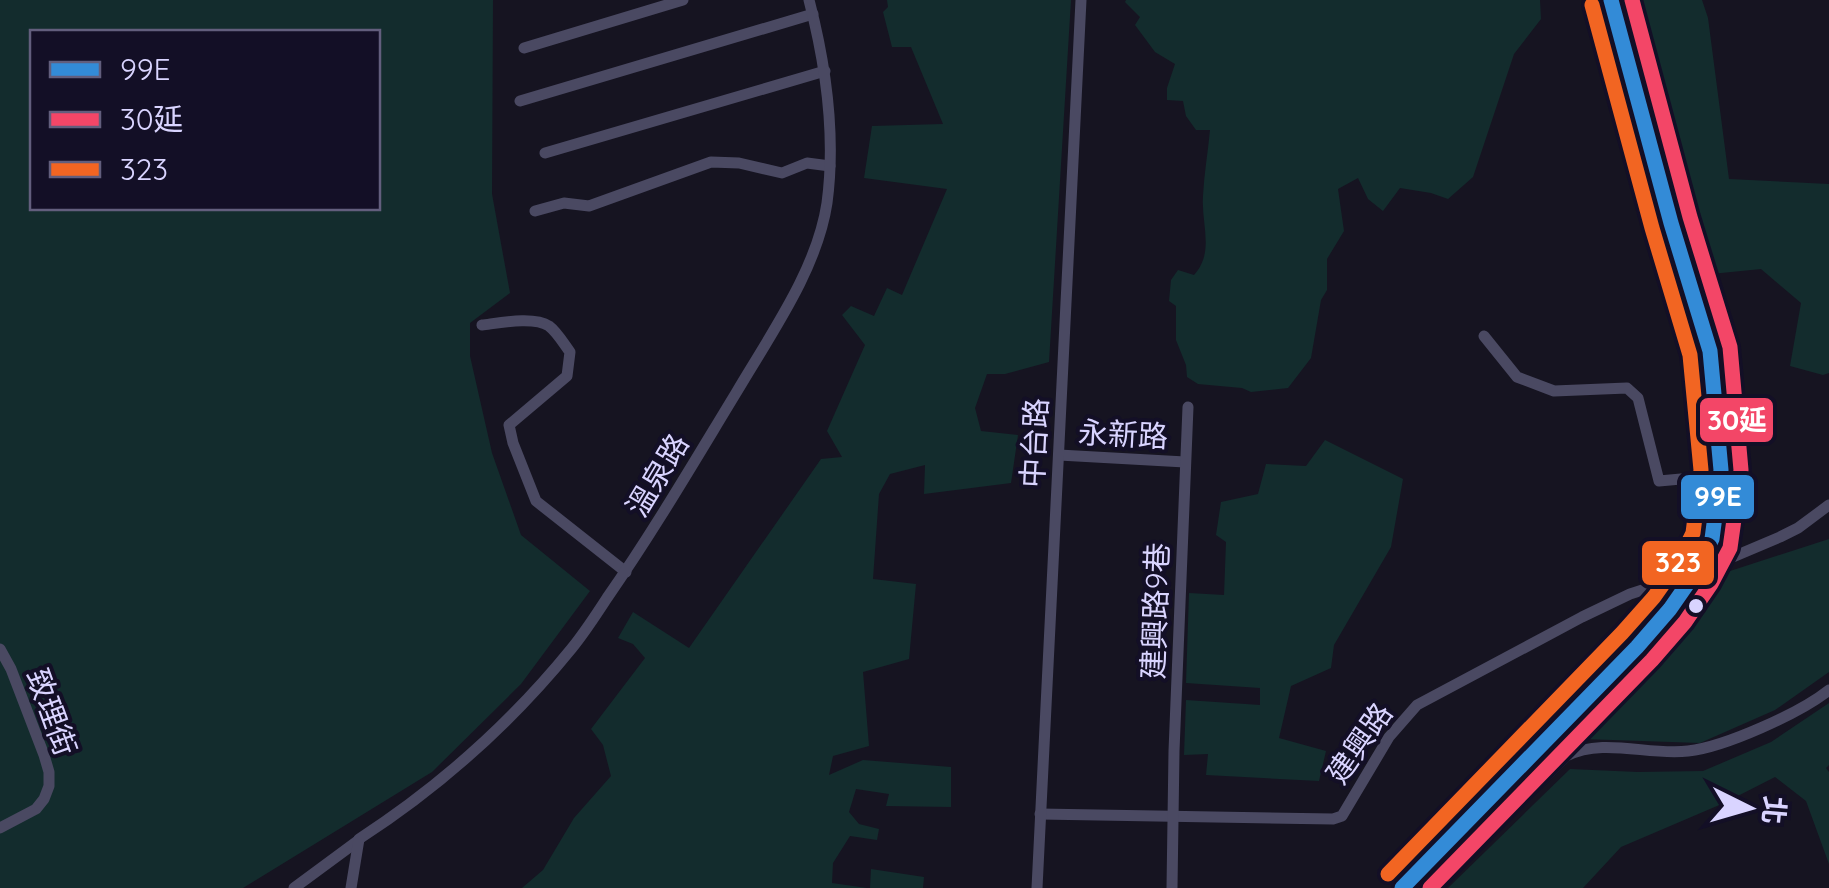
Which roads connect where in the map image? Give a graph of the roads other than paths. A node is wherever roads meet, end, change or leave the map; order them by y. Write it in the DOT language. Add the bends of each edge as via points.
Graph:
graph roads {
  1 [pos="683,0"];
  2 [pos="809,0"];
  3 [pos="1081,0"];
  4 [pos="1600,0"];
  5 [pos="1610,0"];
  6 [pos="813,14"];
  7 [pos="524,48"];
  8 [pos="825,71"];
  9 [pos="520,101"];
  10 [pos="545,152"];
  11 [pos="830,166"];
  12 [pos="535,212"];
  13 [pos="482,325"];
  14 [pos="1484,336"];
  15 [pos="1188,407"];
  16 [pos="1059,456"];
  17 [pos="1185,462"];
  18 [pos="1707,490"];
  19 [pos="1829,505"];
  20 [pos="626,572"];
  21 [pos="1695,573"];
  22 [pos="0,650"];
  23 [pos="1829,690"];
  24 [pos="1040,814"];
  25 [pos="1174,818"];
  26 [pos="0,828"];
  27 [pos="359,840"];
  28 [pos="294,888"];
  29 [pos="350,888"];
  30 [pos="1037,888"];
  31 [pos="1172,888"];
  32 [pos="1402,888"];
  33 [pos="1436,888"];
  1 -- 7 [label="street"];
  2 -- 6 [label="street, 溫泉路"];
  3 -- 16 [label="street, 中台路"];
  4 -- 18 [label="street" via="1700,378"];
  5 -- 21 [label="street" via="1710,351 1721,470 1712,539"];
  6 -- 8 [label="street, 溫泉路"];
  6 -- 9 [label="street"];
  8 -- 10 [label="street"];
  8 -- 11 [label="street, 溫泉路"];
  11 -- 12 [label="street" via="807,163 782,173 710,162 589,206 564,202"];
  11 -- 20 [label="street, 溫泉路" via="818,237 790,302"];
  13 -- 20 [label="street" via="543,323 570,352 567,376 509,425 512,442 536,502"];
  14 -- 18 [label="street" via="1517,376 1554,391 1627,388 1638,398 1659,480 1681,479"];
  15 -- 17 [label="street, 建興路9巷"];
  16 -- 17 [label="street, 永新路"];
  16 -- 24 [label="street, 中台路"];
  17 -- 25 [label="street, 建興路9巷"];
  18 -- 21 [label="street"];
  19 -- 21 [label="street" via="1798,528"];
  20 -- 27 [label="street, 溫泉路" via="573,646 493,734"];
  21 -- 25 [label="street, 建興路" via="1630,594 1417,705 1389,737 1342,816"];
  21 -- 32 [label="street" via="1637,648"];
  22 -- 26 [label="street, 致理街" via="44,755 50,786 36,809"];
  23 -- 33 [label="street" via="1728,742 1687,752 1596,748 1566,756"];
  24 -- 25 [label="street, 建興路"];
  24 -- 30 [label="street, 中台路"];
  25 -- 31 [label="street, 建興路9巷"];
  27 -- 28 [label="street"];
  27 -- 29 [label="street"];
}
